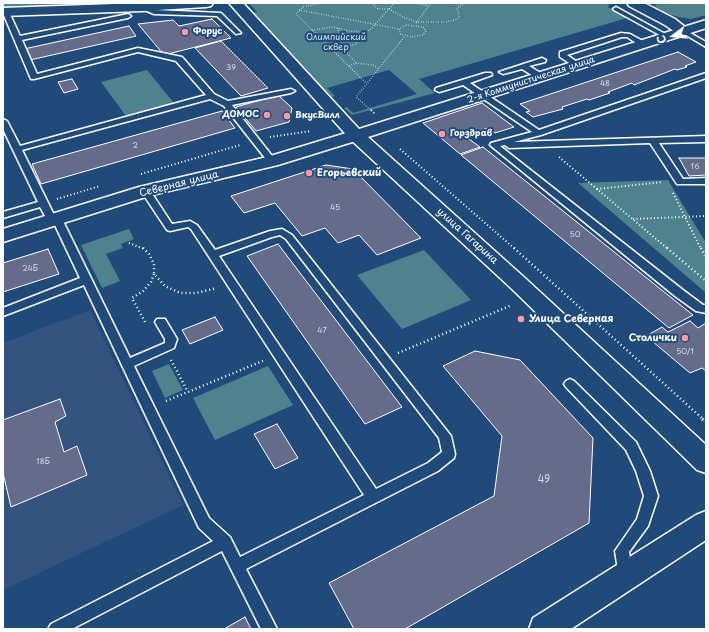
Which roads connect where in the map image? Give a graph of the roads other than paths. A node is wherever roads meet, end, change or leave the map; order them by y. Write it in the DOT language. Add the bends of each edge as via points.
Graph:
graph roads {
  1 [pos="206,3"];
  2 [pos="236,3"];
  3 [pos="181,4"];
  4 [pos="639,4"];
  5 [pos="142,7"];
  6 [pos="616,9"];
  7 [pos="5,12"];
  8 [pos="128,16"];
  9 [pos="706,24"];
  10 [pos="683,31"];
  11 [pos="238,33"];
  12 [pos="668,37"];
  13 [pos="18,39"];
  14 [pos="706,45"];
  15 [pos="542,60"];
  16 [pos="523,66"];
  17 [pos="503,72"];
  18 [pos="488,75"];
  19 [pos="706,75"];
  20 [pos="541,77"];
  21 [pos="464,82"];
  22 [pos="439,90"];
  23 [pos="291,91"];
  24 [pos="482,95"];
  25 [pos="211,96"];
  26 [pos="227,104"];
  27 [pos="3,121"];
  28 [pos="538,133"];
  29 [pos="356,135"];
  30 [pos="706,139"];
  31 [pos="653,141"];
  32 [pos="494,145"];
  33 [pos="17,149"];
  34 [pos="272,161"];
  35 [pos="706,181"];
  36 [pos="146,191"];
  37 [pos="43,203"];
  38 [pos="3,215"];
  39 [pos="54,220"];
  40 [pos="3,236"];
  41 [pos="212,255"];
  42 [pos="86,280"];
  43 [pos="706,309"];
  44 [pos="3,312"];
  45 [pos="161,322"];
  46 [pos="127,364"];
  47 [pos="570,384"];
  48 [pos="706,462"];
  49 [pos="373,497"];
  50 [pos="706,524"];
  51 [pos="225,542"];
  52 [pos="237,566"];
  53 [pos="626,576"];
  54 [pos="56,629"];
  55 [pos="269,629"];
  56 [pos="544,629"];
  1 -- 3 [label="street"];
  2 -- 29 [label="street, улица Гагарина"];
  3 -- 5 [label="street"];
  4 -- 10 [label="street"];
  5 -- 7 [label="street"];
  5 -- 11 [label="lane" via="154,12 219,14"];
  6 -- 12 [label="lane"];
  7 -- 13 [label="lane"];
  8 -- 13 [label="lane"];
  9 -- 10 [label="street, 2-я Коммунистическая улица"];
  10 -- 12 [label="street, 2-я Коммунистическая улица"];
  10 -- 14 [label="lane"];
  12 -- 20 [label="street, 2-я Коммунистическая улица"];
  13 -- 25 [label="lane" via="34,77 138,50 179,59"];
  15 -- 16 [label="lane"];
  16 -- 17 [label="lane"];
  16 -- 20 [label="lane"];
  18 -- 21 [label="lane"];
  19 -- 28 [label="lane"];
  20 -- 24 [label="street, 2-я Коммунистическая улица"];
  21 -- 22 [label="lane"];
  21 -- 24 [label="lane"];
  23 -- 26 [label="lane"];
  24 -- 28 [label="lane"];
  24 -- 29 [label="street, 2-я Коммунистическая улица"];
  25 -- 26 [label="lane"];
  25 -- 33 [label="lane"];
  26 -- 34 [label="lane"];
  27 -- 33 [label="lane"];
  28 -- 32 [label="lane"];
  29 -- 34 [label="street, Северная улица"];
  29 -- 48 [label="street, улица Гагарина" via="519,284"];
  30 -- 31 [label="lane"];
  31 -- 32 [label="lane"];
  31 -- 35 [label="lane" via="680,182"];
  32 -- 43 [label="lane" via="679,293 700,308"];
  33 -- 37 [label="lane"];
  34 -- 36 [label="street, Северная улица"];
  36 -- 39 [label="street, Северная улица"];
  36 -- 41 [label="lane" via="167,226 170,228 190,224"];
  37 -- 38 [label="lane"];
  37 -- 39 [label="lane"];
  39 -- 40 [label="street, Северная улица"];
  39 -- 42 [label="lane"];
  41 -- 49 [label="lane"];
  41 -- 49 [label="lane" via="270,234 282,232 289,237 445,436 449,454 433,467"];
  42 -- 44 [label="lane"];
  42 -- 46 [label="lane"];
  45 -- 46 [label="lane" via="170,339 170,345"];
  46 -- 51 [label="lane" via="204,523"];
  47 -- 53 [label="lane" via="631,446 651,496 643,522 622,551"];
  49 -- 52 [label="lane"];
  50 -- 53 [label="street"];
  51 -- 52 [label="lane"];
  51 -- 54 [label="lane"];
  52 -- 55 [label="lane"];
  53 -- 56 [label="street"];
}
